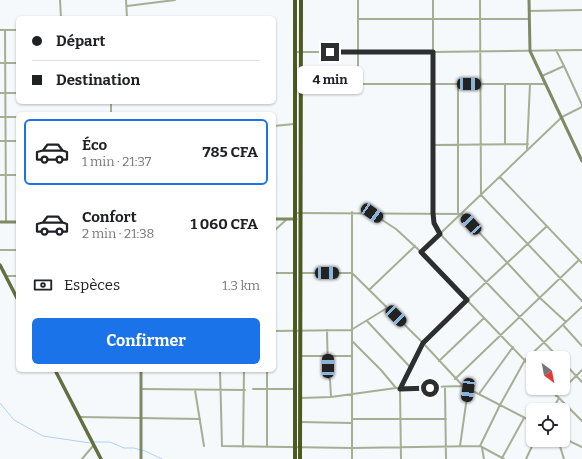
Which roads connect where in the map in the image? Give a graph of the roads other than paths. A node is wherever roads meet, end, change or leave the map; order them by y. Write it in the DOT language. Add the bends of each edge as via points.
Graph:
graph roads {
  1 [pos="60,0"];
  2 [pos="126,0"];
  3 [pos="165,0"];
  4 [pos="175,0"];
  5 [pos="296,0"];
  6 [pos="301,0"];
  7 [pos="358,0"];
  8 [pos="433,0"];
  9 [pos="480,0"];
  10 [pos="529,0"];
  11 [pos="127,6"];
  12 [pos="582,10"];
  13 [pos="529,11"];
  14 [pos="61,16"];
  15 [pos="127,16"];
  16 [pos="359,19"];
  17 [pos="480,19"];
  18 [pos="529,19"];
  19 [pos="434,20"];
  20 [pos="0,30"];
  21 [pos="5,30"];
  22 [pos="16,30"];
  23 [pos="556,50"];
  24 [pos="582,50"];
  25 [pos="480,51"];
  26 [pos="530,51"];
  27 [pos="298,52"];
  28 [pos="359,52"];
  29 [pos="433,52"];
  30 [pos="0,63"];
  31 [pos="4,63"];
  32 [pos="16,63"];
  33 [pos="564,66"];
  34 [pos="542,76"];
  35 [pos="432,83"];
  36 [pos="458,83"];
  37 [pos="302,84"];
  38 [pos="358,84"];
  39 [pos="480,84"];
  40 [pos="504,84"];
  41 [pos="530,84"];
  42 [pos="545,84"];
  43 [pos="0,93"];
  44 [pos="5,93"];
  45 [pos="16,93"];
  46 [pos="582,106"];
  47 [pos="0,117"];
  48 [pos="6,117"];
  49 [pos="16,117"];
  50 [pos="562,117"];
  51 [pos="295,124"];
  52 [pos="276,126"];
  53 [pos="0,141"];
  54 [pos="6,141"];
  55 [pos="16,141"];
  56 [pos="459,144"];
  57 [pos="481,144"];
  58 [pos="505,144"];
  59 [pos="528,144"];
  60 [pos="433,145"];
  61 [pos="527,150"];
  62 [pos="582,161"];
  63 [pos="0,175"];
  64 [pos="5,175"];
  65 [pos="16,175"];
  66 [pos="500,177"];
  67 [pos="481,195"];
  68 [pos="352,212"];
  69 [pos="296,213"];
  70 [pos="301,213"];
  71 [pos="372,213"];
  72 [pos="433,213"];
  73 [pos="458,214"];
  74 [pos="462,214"];
  75 [pos="276,219"];
  76 [pos="287,219"];
  77 [pos="296,219"];
  78 [pos="0,222"];
  79 [pos="6,222"];
  80 [pos="16,222"];
  81 [pos="547,226"];
  82 [pos="276,229"];
  83 [pos="440,234"];
  84 [pos="527,244"];
  85 [pos="415,246"];
  86 [pos="0,250"];
  87 [pos="16,250"];
  88 [pos="421,252"];
  89 [pos="579,260"];
  90 [pos="507,263"];
  91 [pos="582,263"];
  92 [pos="0,265"];
  93 [pos="276,273"];
  94 [pos="296,273"];
  95 [pos="301,273"];
  96 [pos="352,273"];
  97 [pos="6,276"];
  98 [pos="16,276"];
  99 [pos="560,278"];
  100 [pos="486,282"];
  101 [pos="369,290"];
  102 [pos="16,296"];
  103 [pos="540,298"];
  104 [pos="467,300"];
  105 [pos="582,301"];
  106 [pos="582,307"];
  107 [pos="387,308"];
  108 [pos="484,318"];
  109 [pos="520,318"];
  110 [pos="367,321"];
  111 [pos="566,322"];
  112 [pos="563,325"];
  113 [pos="327,330"];
  114 [pos="351,330"];
  115 [pos="276,331"];
  116 [pos="296,331"];
  117 [pos="301,331"];
  118 [pos="501,336"];
  119 [pos="352,340"];
  120 [pos="544,342"];
  121 [pos="423,343"];
  122 [pos="582,346"];
  123 [pos="513,347"];
  124 [pos="552,351"];
  125 [pos="301,356"];
  126 [pos="328,356"];
  127 [pos="352,356"];
  128 [pos="525,360"];
  129 [pos="439,361"];
  130 [pos="410,367"];
  131 [pos="570,370"];
  132 [pos="582,370"];
  133 [pos="56,372"];
  134 [pos="141,372"];
  135 [pos="220,372"];
  136 [pos="244,372"];
  137 [pos="267,372"];
  138 [pos="576,376"];
  139 [pos="455,379"];
  140 [pos="582,382"];
  141 [pos="463,386"];
  142 [pos="141,388"];
  143 [pos="396,388"];
  144 [pos="445,388"];
  145 [pos="253,389"];
  146 [pos="267,389"];
  147 [pos="296,389"];
  148 [pos="400,389"];
  149 [pos="195,390"];
  150 [pos="220,390"];
  151 [pos="245,390"];
  152 [pos="468,390"];
  153 [pos="353,394"];
  154 [pos="479,394"];
  155 [pos="556,396"];
  156 [pos="331,397"];
  157 [pos="301,398"];
  158 [pos="559,398"];
  159 [pos="556,403"];
  160 [pos="500,405"];
  161 [pos="582,414"];
  162 [pos="577,417"];
  163 [pos="80,418"];
  164 [pos="141,418"];
  165 [pos="400,418"];
  166 [pos="524,418"];
  167 [pos="200,419"];
  168 [pos="353,419"];
  169 [pos="446,419"];
  170 [pos="582,421"];
  171 [pos="301,422"];
  172 [pos="352,423"];
  173 [pos="570,441"];
  174 [pos="94,446"];
  175 [pos="204,446"];
  176 [pos="295,446"];
  177 [pos="446,446"];
  178 [pos="460,446"];
  179 [pos="243,447"];
  180 [pos="267,447"];
  181 [pos="300,447"];
  182 [pos="401,447"];
  183 [pos="481,447"];
  184 [pos="532,447"];
  185 [pos="560,447"];
  186 [pos="582,447"];
  187 [pos="352,448"];
  188 [pos="503,458"];
  189 [pos="82,459"];
  190 [pos="101,459"];
  191 [pos="141,459"];
  192 [pos="295,459"];
  193 [pos="300,459"];
  194 [pos="352,459"];
  195 [pos="401,459"];
  196 [pos="446,459"];
  197 [pos="484,459"];
  198 [pos="526,459"];
  199 [pos="564,459"];
  1 -- 14 [label="street"];
  2 -- 11 [label="street"];
  3 -- 4 [label="street"];
  3 -- 11 [label="street"];
  5 -- 27 [label="highway"];
  6 -- 27 [label="highway"];
  7 -- 16 [label="street"];
  8 -- 19 [label="street"];
  9 -- 17 [label="street"];
  10 -- 13 [label="street"];
  11 -- 15 [label="street"];
  12 -- 13 [label="street"];
  13 -- 18 [label="street"];
  16 -- 19 [label="street"];
  16 -- 28 [label="street"];
  17 -- 18 [label="street"];
  17 -- 19 [label="street"];
  17 -- 25 [label="street"];
  18 -- 26 [label="street"];
  19 -- 29 [label="street"];
  20 -- 21 [label="street"];
  21 -- 22 [label="street"];
  21 -- 31 [label="street"];
  23 -- 24 [label="street"];
  23 -- 26 [label="street"];
  23 -- 33 [label="street"];
  25 -- 26 [label="street"];
  25 -- 29 [label="street"];
  25 -- 39 [label="street"];
  26 -- 34 [label="street"];
  27 -- 28 [label="street"];
  27 -- 37 [label="highway"];
  27 -- 51 [label="highway"];
  28 -- 29 [label="street"];
  28 -- 38 [label="street"];
  29 -- 35 [label="street"];
  30 -- 31 [label="street"];
  31 -- 32 [label="street"];
  31 -- 44 [label="street"];
  33 -- 34 [label="street"];
  33 -- 46 [label="street"];
  34 -- 42 [label="street"];
  35 -- 36 [label="street"];
  35 -- 38 [label="street"];
  35 -- 60 [label="street"];
  36 -- 39 [label="street"];
  36 -- 56 [label="street"];
  37 -- 38 [label="street"];
  37 -- 70 [label="highway"];
  39 -- 40 [label="street"];
  39 -- 57 [label="street"];
  40 -- 41 [label="street"];
  40 -- 58 [label="street"];
  41 -- 42 [label="street"];
  41 -- 59 [label="street"];
  42 -- 50 [label="street"];
  43 -- 44 [label="street"];
  44 -- 45 [label="street"];
  44 -- 48 [label="street"];
  46 -- 50 [label="street"];
  47 -- 48 [label="street"];
  48 -- 49 [label="street"];
  48 -- 54 [label="street"];
  50 -- 61 [label="street"];
  50 -- 62 [label="street"];
  51 -- 52 [label="street"];
  51 -- 69 [label="highway"];
  53 -- 54 [label="street"];
  54 -- 55 [label="street"];
  54 -- 64 [label="street"];
  56 -- 57 [label="street"];
  56 -- 60 [label="street"];
  56 -- 73 [label="street"];
  57 -- 58 [label="street"];
  57 -- 67 [label="street"];
  58 -- 59 [label="street"];
  59 -- 61 [label="street"];
  60 -- 72 [label="street"];
  61 -- 66 [label="street"];
  63 -- 64 [label="street"];
  64 -- 65 [label="street"];
  64 -- 79 [label="street"];
  66 -- 67 [label="street"];
  66 -- 81 [label="street"];
  67 -- 74 [label="street"];
  67 -- 84 [label="street"];
  68 -- 70 [label="street"];
  68 -- 71 [label="street"];
  68 -- 96 [label="street"];
  69 -- 70 [label="street"];
  69 -- 77 [label="highway"];
  70 -- 95 [label="highway"];
  71 -- 72 [label="street"];
  71 -- 85 [label="street"];
  72 -- 73 [label="street"];
  72 -- 83 [label="street" via="434,223"];
  73 -- 74 [label="street"];
  74 -- 83 [label="street"];
  74 -- 90 [label="street"];
  75 -- 76 [label="street"];
  76 -- 77 [label="street"];
  76 -- 82 [label="street"];
  77 -- 94 [label="highway"];
  78 -- 79 [label="street"];
  79 -- 80 [label="street"];
  81 -- 84 [label="street"];
  81 -- 89 [label="street"];
  83 -- 88 [label="street"];
  83 -- 100 [label="street"];
  84 -- 90 [label="street"];
  84 -- 99 [label="street"];
  85 -- 88 [label="street"];
  85 -- 101 [label="street"];
  86 -- 87 [label="street"];
  88 -- 104 [label="street"];
  89 -- 91 [label="street"];
  89 -- 99 [label="street"];
  90 -- 100 [label="street"];
  90 -- 103 [label="street"];
  92 -- 97 [label="main road"];
  93 -- 94 [label="street"];
  94 -- 116 [label="highway"];
  95 -- 96 [label="street"];
  95 -- 117 [label="highway"];
  96 -- 101 [label="street"];
  96 -- 114 [label="street"];
  97 -- 98 [label="street"];
  97 -- 102 [label="main road"];
  99 -- 103 [label="street"];
  99 -- 105 [label="street"];
  100 -- 104 [label="street"];
  100 -- 109 [label="street"];
  101 -- 107 [label="street"];
  103 -- 109 [label="street"];
  103 -- 111 [label="street"];
  104 -- 108 [label="street"];
  104 -- 121 [label="street"];
  106 -- 111 [label="street"];
  107 -- 110 [label="street"];
  107 -- 121 [label="street"];
  108 -- 118 [label="street"];
  108 -- 129 [label="street"];
  109 -- 118 [label="street"];
  109 -- 120 [label="street"];
  110 -- 114 [label="street"];
  110 -- 130 [label="street"];
  111 -- 112 [label="street"];
  112 -- 120 [label="street"];
  112 -- 122 [label="street"];
  113 -- 114 [label="street"];
  113 -- 117 [label="street"];
  113 -- 126 [label="street"];
  114 -- 119 [label="street"];
  115 -- 116 [label="street"];
  116 -- 117 [label="street"];
  116 -- 147 [label="highway"];
  117 -- 125 [label="highway"];
  118 -- 123 [label="street"];
  118 -- 139 [label="street"];
  119 -- 127 [label="street"];
  119 -- 143 [label="street"];
  120 -- 124 [label="street"];
  120 -- 128 [label="street"];
  121 -- 129 [label="street"];
  121 -- 130 [label="street"];
  123 -- 128 [label="street"];
  123 -- 154 [label="street"];
  125 -- 126 [label="street"];
  125 -- 157 [label="highway"];
  126 -- 127 [label="street"];
  126 -- 156 [label="street"];
  127 -- 153 [label="street"];
  128 -- 160 [label="street"];
  129 -- 139 [label="street"];
  130 -- 148 [label="street"];
  131 -- 138 [label="street"];
  132 -- 138 [label="street"];
  133 -- 163 [label="main road"];
  134 -- 142 [label="street"];
  135 -- 150 [label="street"];
  136 -- 151 [label="street"];
  137 -- 146 [label="street"];
  138 -- 140 [label="street"];
  138 -- 155 [label="street"];
  139 -- 141 [label="street"];
  141 -- 144 [label="street"];
  141 -- 152 [label="street"];
  142 -- 149 [label="street"];
  142 -- 164 [label="street"];
  143 -- 148 [label="street"];
  143 -- 153 [label="street"];
  144 -- 148 [label="street"];
  144 -- 169 [label="street"];
  145 -- 146 [label="street"];
  146 -- 147 [label="street"];
  146 -- 180 [label="street"];
  147 -- 176 [label="highway"];
  148 -- 165 [label="street"];
  149 -- 150 [label="street"];
  149 -- 167 [label="street"];
  150 -- 151 [label="street"];
  150 -- 179 [label="street" via="221,445"];
  151 -- 179 [label="street"];
  152 -- 154 [label="street"];
  152 -- 178 [label="street"];
  153 -- 156 [label="street"];
  153 -- 168 [label="street"];
  154 -- 160 [label="street"];
  155 -- 158 [label="street"];
  156 -- 157 [label="street"];
  157 -- 171 [label="highway"];
  158 -- 159 [label="street"];
  158 -- 162 [label="street"];
  160 -- 166 [label="street"];
  160 -- 183 [label="street"];
  161 -- 162 [label="street"];
  162 -- 170 [label="street"];
  163 -- 164 [label="street"];
  163 -- 174 [label="main road"];
  164 -- 167 [label="street"];
  164 -- 191 [label="street"];
  165 -- 168 [label="street"];
  165 -- 169 [label="street"];
  165 -- 182 [label="street"];
  166 -- 188 [label="street"];
  167 -- 175 [label="street"];
  168 -- 172 [label="street"];
  169 -- 177 [label="street"];
  171 -- 172 [label="street"];
  171 -- 181 [label="highway"];
  172 -- 187 [label="street"];
  173 -- 186 [label="street"];
  174 -- 189 [label="street"];
  174 -- 190 [label="main road"];
  176 -- 180 [label="street"];
  176 -- 181 [label="street"];
  176 -- 192 [label="highway"];
  177 -- 178 [label="street"];
  177 -- 182 [label="street"];
  177 -- 196 [label="street"];
  178 -- 183 [label="street"];
  179 -- 180 [label="street"];
  181 -- 187 [label="street"];
  181 -- 193 [label="highway"];
  182 -- 187 [label="street"];
  182 -- 195 [label="street"];
  183 -- 188 [label="street"];
  183 -- 197 [label="street"];
  184 -- 198 [label="street"];
  185 -- 199 [label="street"];
  187 -- 194 [label="street"];
}
